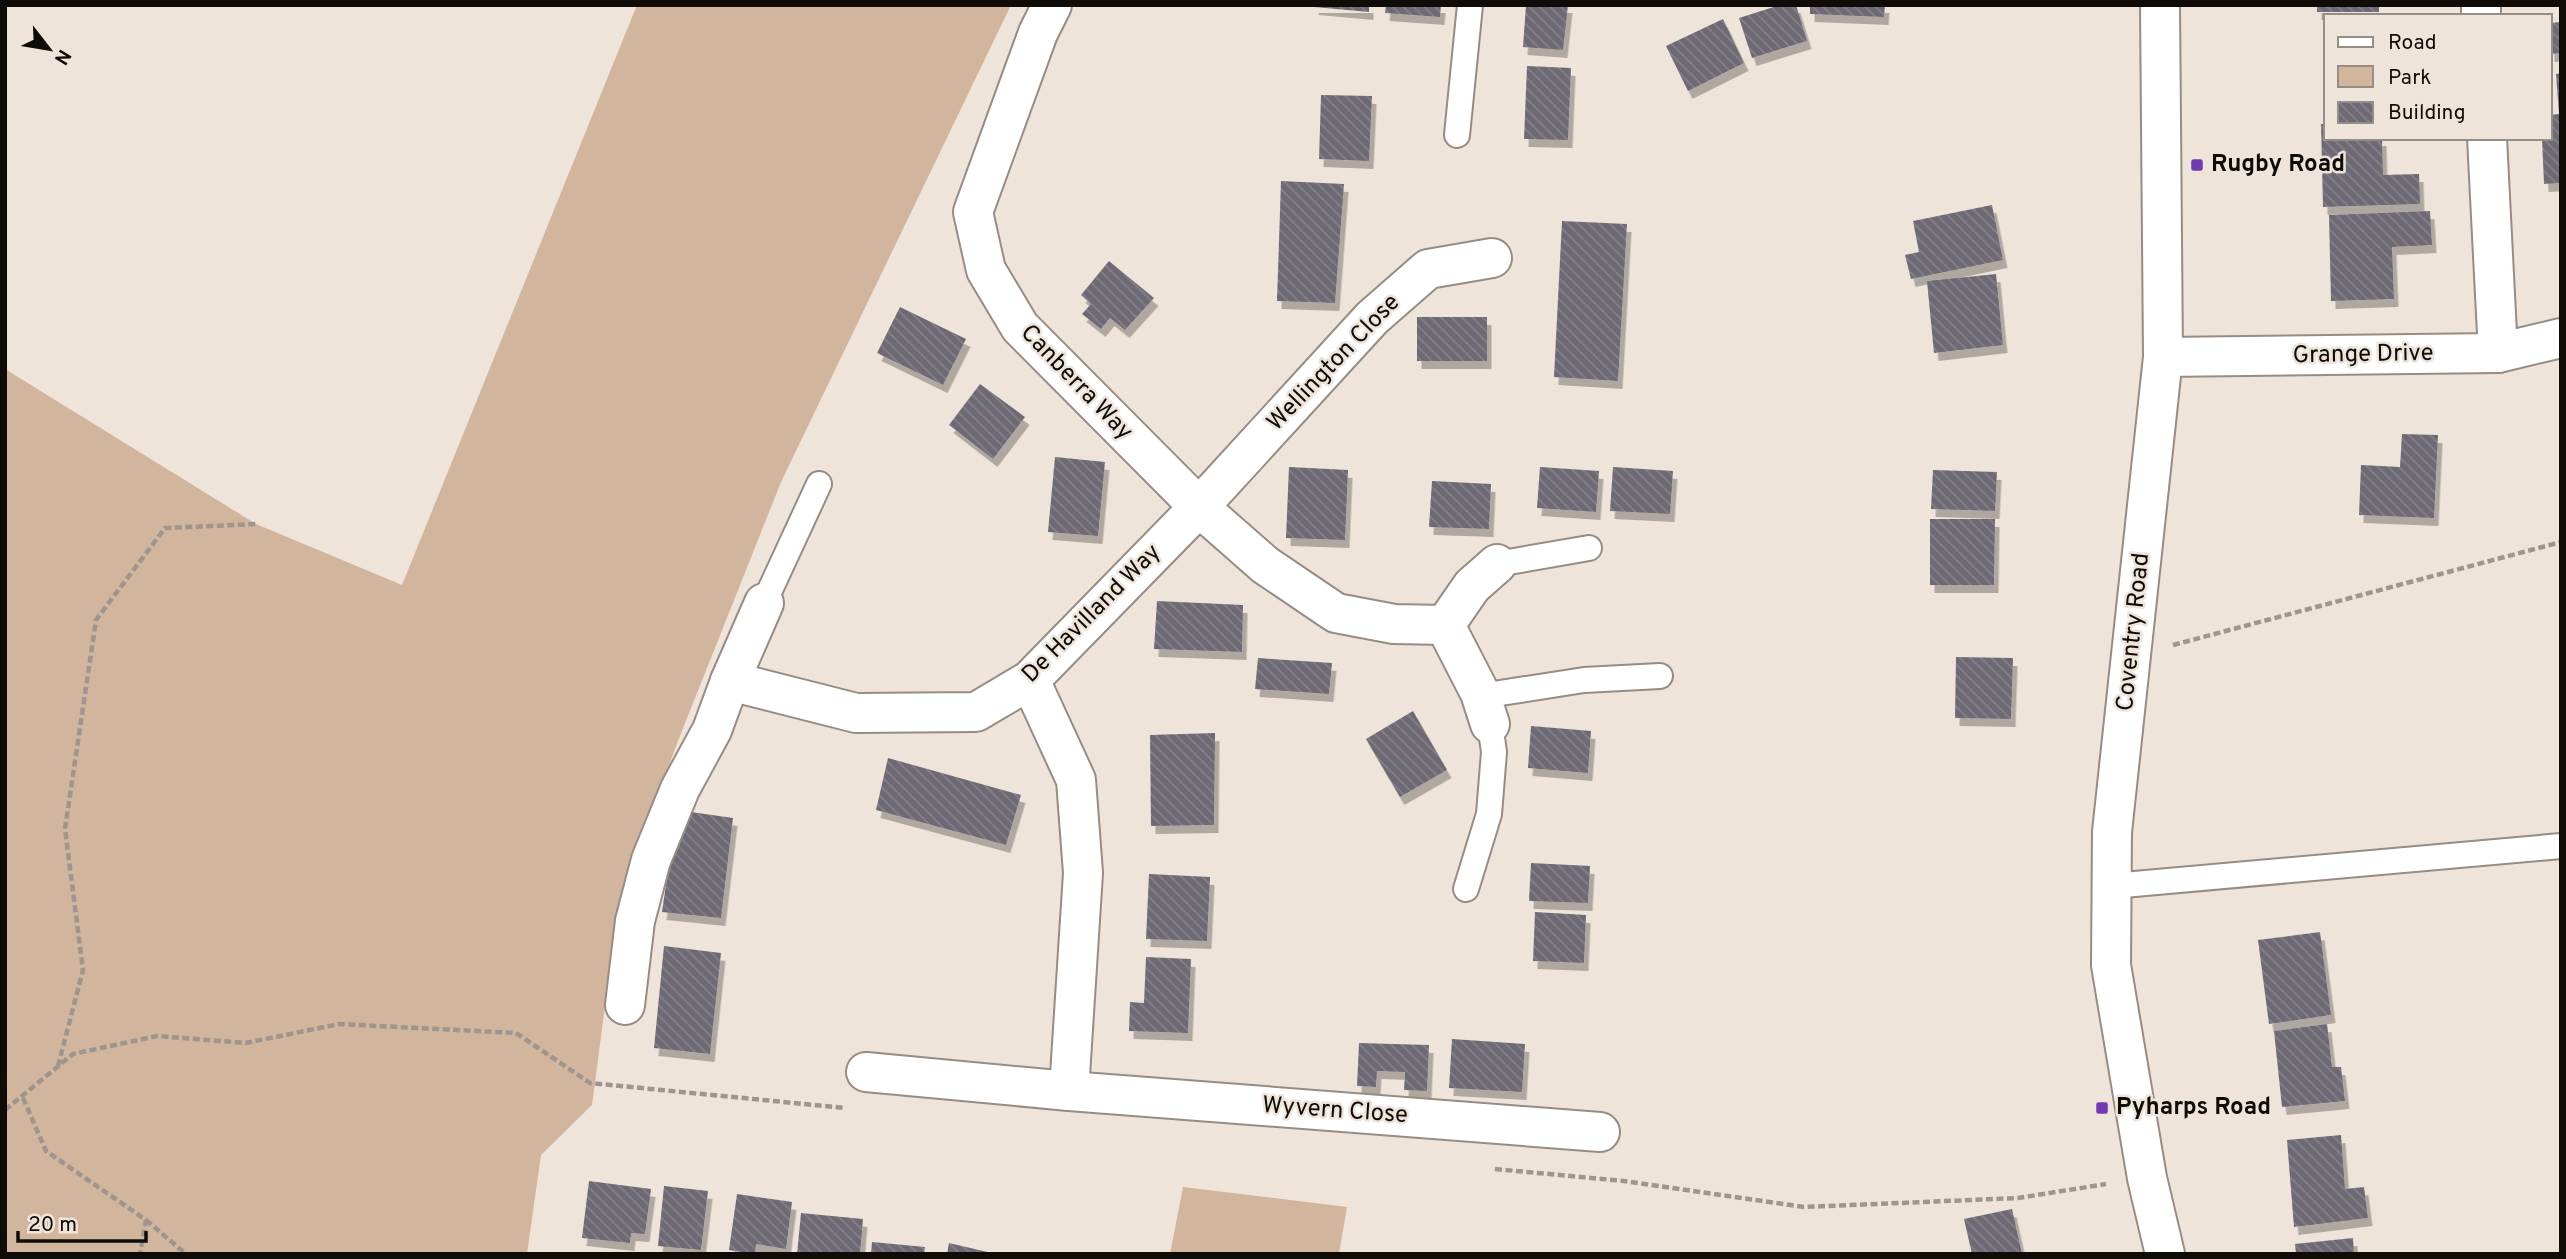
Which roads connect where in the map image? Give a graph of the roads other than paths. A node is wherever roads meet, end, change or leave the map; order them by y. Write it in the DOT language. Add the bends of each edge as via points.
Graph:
graph roads {
  1 [pos="1052,5"];
  2 [pos="1470,5"];
  3 [pos="2160,5"];
  4 [pos="1457,135"];
  5 [pos="2487,140"];
  6 [pos="1492,258"];
  7 [pos="2561,338"];
  8 [pos="2498,353"];
  9 [pos="2163,357"];
  10 [pos="819,484"];
  11 [pos="1199,507"];
  12 [pos="1589,548"];
  13 [pos="1497,564"];
  14 [pos="764,603"];
  15 [pos="1446,625"];
  16 [pos="1660,676"];
  17 [pos="1030,680"];
  18 [pos="730,681"];
  19 [pos="1486,710"];
  20 [pos="2561,846"];
  21 [pos="2112,886"];
  22 [pos="1466,889"];
  23 [pos="625,1006"];
  24 [pos="866,1072"];
  25 [pos="1069,1091"];
  26 [pos="1601,1132"];
  27 [pos="2165,1254"];
  1 -- 11 [label="street, Canberra Way" via="973,212 986,270 1020,327"];
  2 -- 4 [label="lane"];
  3 -- 9 [label="street, Coventry Road"];
  5 -- 8 [label="street"];
  6 -- 11 [label="street, Wellington Close" via="1428,269 1372,318"];
  7 -- 8 [label="street, Grange Drive"];
  8 -- 9 [label="street, Grange Drive"];
  9 -- 21 [label="street, Coventry Road" via="2112,832"];
  10 -- 14 [label="lane"];
  11 -- 15 [label="street, Canberra Way" via="1265,565 1336,613 1394,624"];
  11 -- 17 [label="street, De Havilland Way"];
  12 -- 13 [label="lane"];
  13 -- 15 [label="street" via="1472,586"];
  14 -- 18 [label="street"];
  15 -- 19 [label="street"];
  16 -- 19 [label="lane" via="1584,680"];
  17 -- 18 [label="street, De Havilland Way" via="976,712 856,713"];
  17 -- 25 [label="street" via="1076,780 1083,873"];
  18 -- 23 [label="street" via="651,860 635,921"];
  19 -- 22 [label="lane" via="1494,752 1489,814"];
  20 -- 21 [label="lane"];
  21 -- 27 [label="street, Coventry Road" via="2111,965 2147,1178"];
  24 -- 25 [label="street, Wyvern Close"];
  25 -- 26 [label="street, Wyvern Close"];
}
